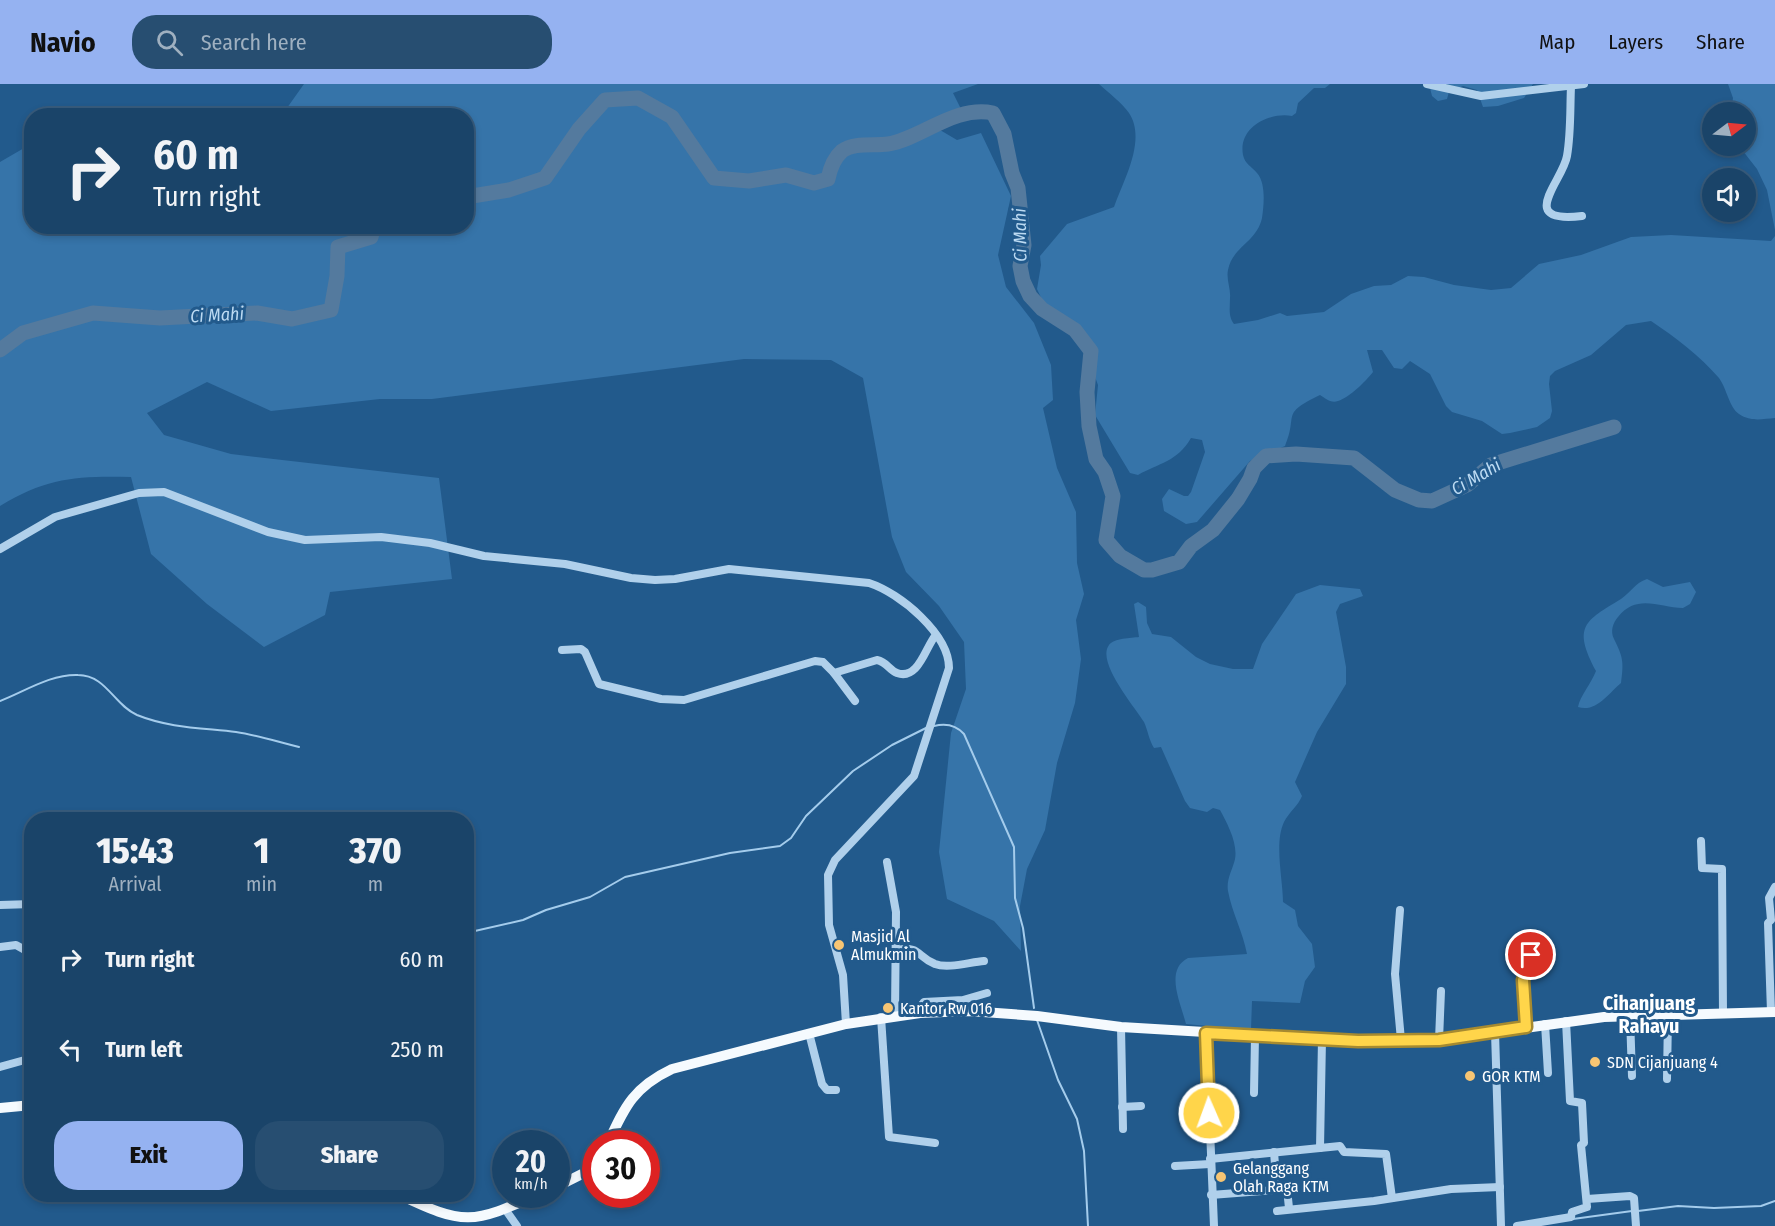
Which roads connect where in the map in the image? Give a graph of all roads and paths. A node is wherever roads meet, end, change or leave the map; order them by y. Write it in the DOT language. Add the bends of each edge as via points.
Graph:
graph roads {
  1 [pos="1426,84"];
  2 [pos="1584,84"];
  3 [pos="1571,86"];
  4 [pos="1582,216"];
  5 [pos="0,549"];
  6 [pos="936,635"];
  7 [pos="562,650"];
  8 [pos="834,674"];
  9 [pos="855,701"];
  10 [pos="1701,841"];
  11 [pos="887,862"];
  12 [pos="1775,887"];
  13 [pos="24,903"];
  14 [pos="0,904"];
  15 [pos="1400,910"];
  16 [pos="1773,920"];
  17 [pos="1536,943"];
  18 [pos="0,947"];
  19 [pos="24,950"];
  20 [pos="897,950"];
  21 [pos="984,961"];
  22 [pos="1442,991"];
  23 [pos="987,993"];
  24 [pos="1773,1012"];
  25 [pos="920,1013"];
  26 [pos="1723,1014"];
  27 [pos="895,1015"];
  28 [pos="1668,1015"];
  29 [pos="1630,1016"];
  30 [pos="881,1017"];
  31 [pos="1566,1021"];
  32 [pos="846,1024"];
  33 [pos="1545,1024"];
  34 [pos="1121,1027"];
  35 [pos="1526,1027"];
  36 [pos="1495,1032"];
  37 [pos="809,1033"];
  38 [pos="1206,1033"];
  39 [pos="1255,1036"];
  40 [pos="1322,1039"];
  41 [pos="1401,1040"];
  42 [pos="1439,1040"];
  43 [pos="24,1060"];
  44 [pos="0,1067"];
  45 [pos="1548,1073"];
  46 [pos="1632,1076"];
  47 [pos="1667,1079"];
  48 [pos="836,1090"];
  49 [pos="1254,1093"];
  50 [pos="24,1106"];
  51 [pos="1141,1106"];
  52 [pos="1122,1107"];
  53 [pos="0,1108"];
  54 [pos="1123,1129"];
  55 [pos="614,1130"];
  56 [pos="935,1143"];
  57 [pos="1320,1148"];
  58 [pos="1274,1152"];
  59 [pos="1210,1161"];
  60 [pos="1175,1166"];
  61 [pos="1500,1187"];
  62 [pos="1277,1190"];
  63 [pos="1211,1196"];
  64 [pos="1392,1198"];
  65 [pos="1587,1199"];
  66 [pos="410,1202"];
  67 [pos="1289,1208"];
  68 [pos="506,1209"];
  69 [pos="1277,1211"];
  70 [pos="517,1226"];
  71 [pos="1214,1226"];
  72 [pos="1501,1226"];
  73 [pos="1517,1226"];
  74 [pos="1636,1226"];
  1 -- 3 [label="street" via="1481,96"];
  2 -- 3 [label="street"];
  3 -- 4 [label="street" via="1567,157 1546,202 1559,217"];
  5 -- 6 [label="street" via="55,517 139,493 164,492 268,532 305,540 381,537 655,580 729,569 869,583 899,597"];
  6 -- 8 [label="street" via="929,642 922,663 905,673 877,660"];
  6 -- 32 [label="street" via="946,649 949,668 919,767 906,787 835,860 828,875 829,925 843,975"];
  7 -- 8 [label="street" via="585,652 599,684 661,699 697,698 815,661 823,662"];
  8 -- 9 [label="street"];
  10 -- 26 [label="street" via="1702,868 1722,869"];
  11 -- 20 [label="street" via="896,912"];
  12 -- 16 [label="street" via="1769,898"];
  13 -- 14 [label="street"];
  15 -- 41 [label="street" via="1395,990"];
  16 -- 24 [label="street" via="1768,923 1767,932"];
  17 -- 35 [label="street" via="1523,980"];
  18 -- 19 [label="street" via="16,945"];
  20 -- 21 [label="street" via="917,949 936,964"];
  20 -- 27 [label="street"];
  22 -- 42 [label="street"];
  23 -- 25 [label="street" via="963,1000 924,1002"];
  24 -- 26 [label="main road"];
  25 -- 27 [label="main road"];
  25 -- 34 [label="main road" via="969,1011"];
  26 -- 28 [label="main road"];
  27 -- 30 [label="main road"];
  28 -- 29 [label="main road"];
  28 -- 47 [label="street"];
  29 -- 31 [label="main road"];
  29 -- 46 [label="street"];
  30 -- 32 [label="main road"];
  30 -- 56 [label="street" via="889,1137"];
  31 -- 33 [label="main road"];
  31 -- 65 [label="street" via="1570,1101 1582,1103 1582,1174"];
  32 -- 37 [label="main road"];
  33 -- 35 [label="main road"];
  33 -- 45 [label="street"];
  34 -- 38 [label="main road"];
  34 -- 52 [label="street"];
  35 -- 36 [label="main road"];
  36 -- 42 [label="main road"];
  36 -- 61 [label="street"];
  37 -- 48 [label="street" via="822,1084 827,1090"];
  37 -- 55 [label="main road" via="698,1060 651,1079 626,1105"];
  38 -- 39 [label="main road"];
  38 -- 59 [label="street"];
  39 -- 40 [label="main road"];
  39 -- 49 [label="street"];
  40 -- 41 [label="main road"];
  40 -- 57 [label="street"];
  41 -- 42 [label="main road"];
  43 -- 44 [label="street"];
  50 -- 53 [label="main road"];
  51 -- 52 [label="street"];
  52 -- 54 [label="street"];
  57 -- 58 [label="street"];
  57 -- 64 [label="street" via="1340,1146 1344,1152 1388,1155"];
  58 -- 59 [label="street"];
  58 -- 62 [label="street"];
  59 -- 60 [label="street"];
  59 -- 63 [label="street"];
  61 -- 64 [label="street"];
  61 -- 72 [label="street"];
  62 -- 63 [label="street"];
  62 -- 67 [label="street" via="1287,1189"];
  63 -- 71 [label="street"];
  64 -- 67 [label="street"];
  65 -- 73 [label="street" via="1587,1207 1572,1212 1571,1217"];
  65 -- 74 [label="street" via="1634,1198"];
  66 -- 68 [label="main road" via="454,1223 474,1223"];
  67 -- 69 [label="street"];
  68 -- 70 [label="street"];
}
